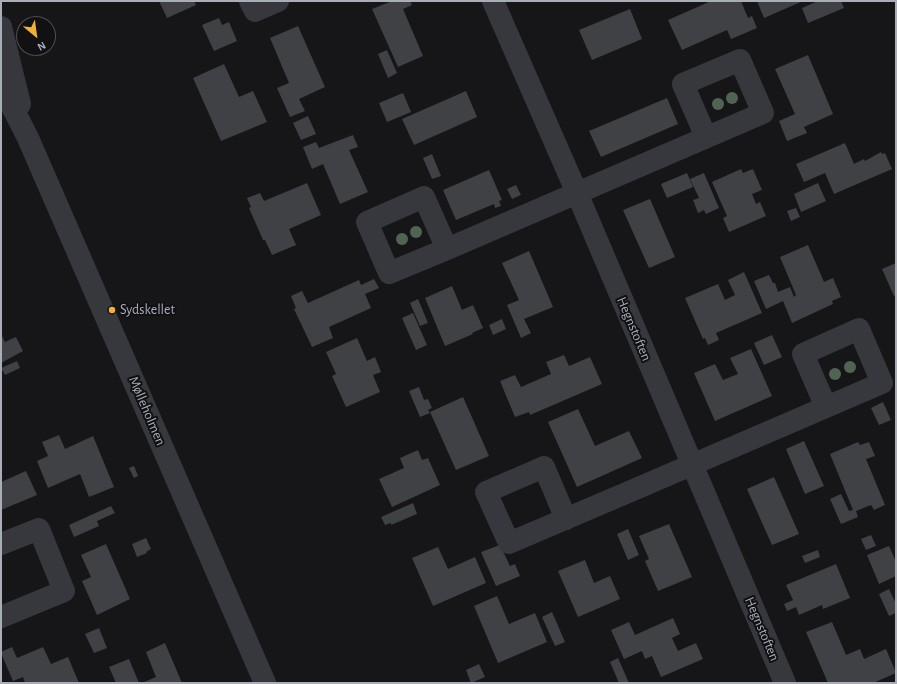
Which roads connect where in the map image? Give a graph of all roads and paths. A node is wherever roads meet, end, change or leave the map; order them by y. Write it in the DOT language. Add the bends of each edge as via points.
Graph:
graph roads {
  1 [pos="250,1"];
  2 [pos="278,1"];
  3 [pos="493,1"];
  4 [pos="1,28"];
  5 [pos="1,85"];
  6 [pos="706,137"];
  7 [pos="28,138"];
  8 [pos="577,193"];
  9 [pos="447,249"];
  10 [pos="826,407"];
  11 [pos="692,465"];
  12 [pos="566,519"];
  13 [pos="1,544"];
  14 [pos="1,617"];
  15 [pos="265,683"];
  16 [pos="785,683"];
  1 -- 2 [label="street" via="255,11"];
  3 -- 8 [label="street, Hegnstoften"];
  4 -- 7 [label="street, Mølleholmen"];
  5 -- 7 [label="street, Mølleholmen"];
  6 -- 8 [label="street"];
  7 -- 15 [label="street, Mølleholmen"];
  8 -- 9 [label="street"];
  8 -- 11 [label="street, Hegnstoften"];
  10 -- 11 [label="street"];
  11 -- 12 [label="street"];
  11 -- 16 [label="street, Hegnstoften"];
  13 -- 14 [label="street" via="39,529 64,591"];
}
